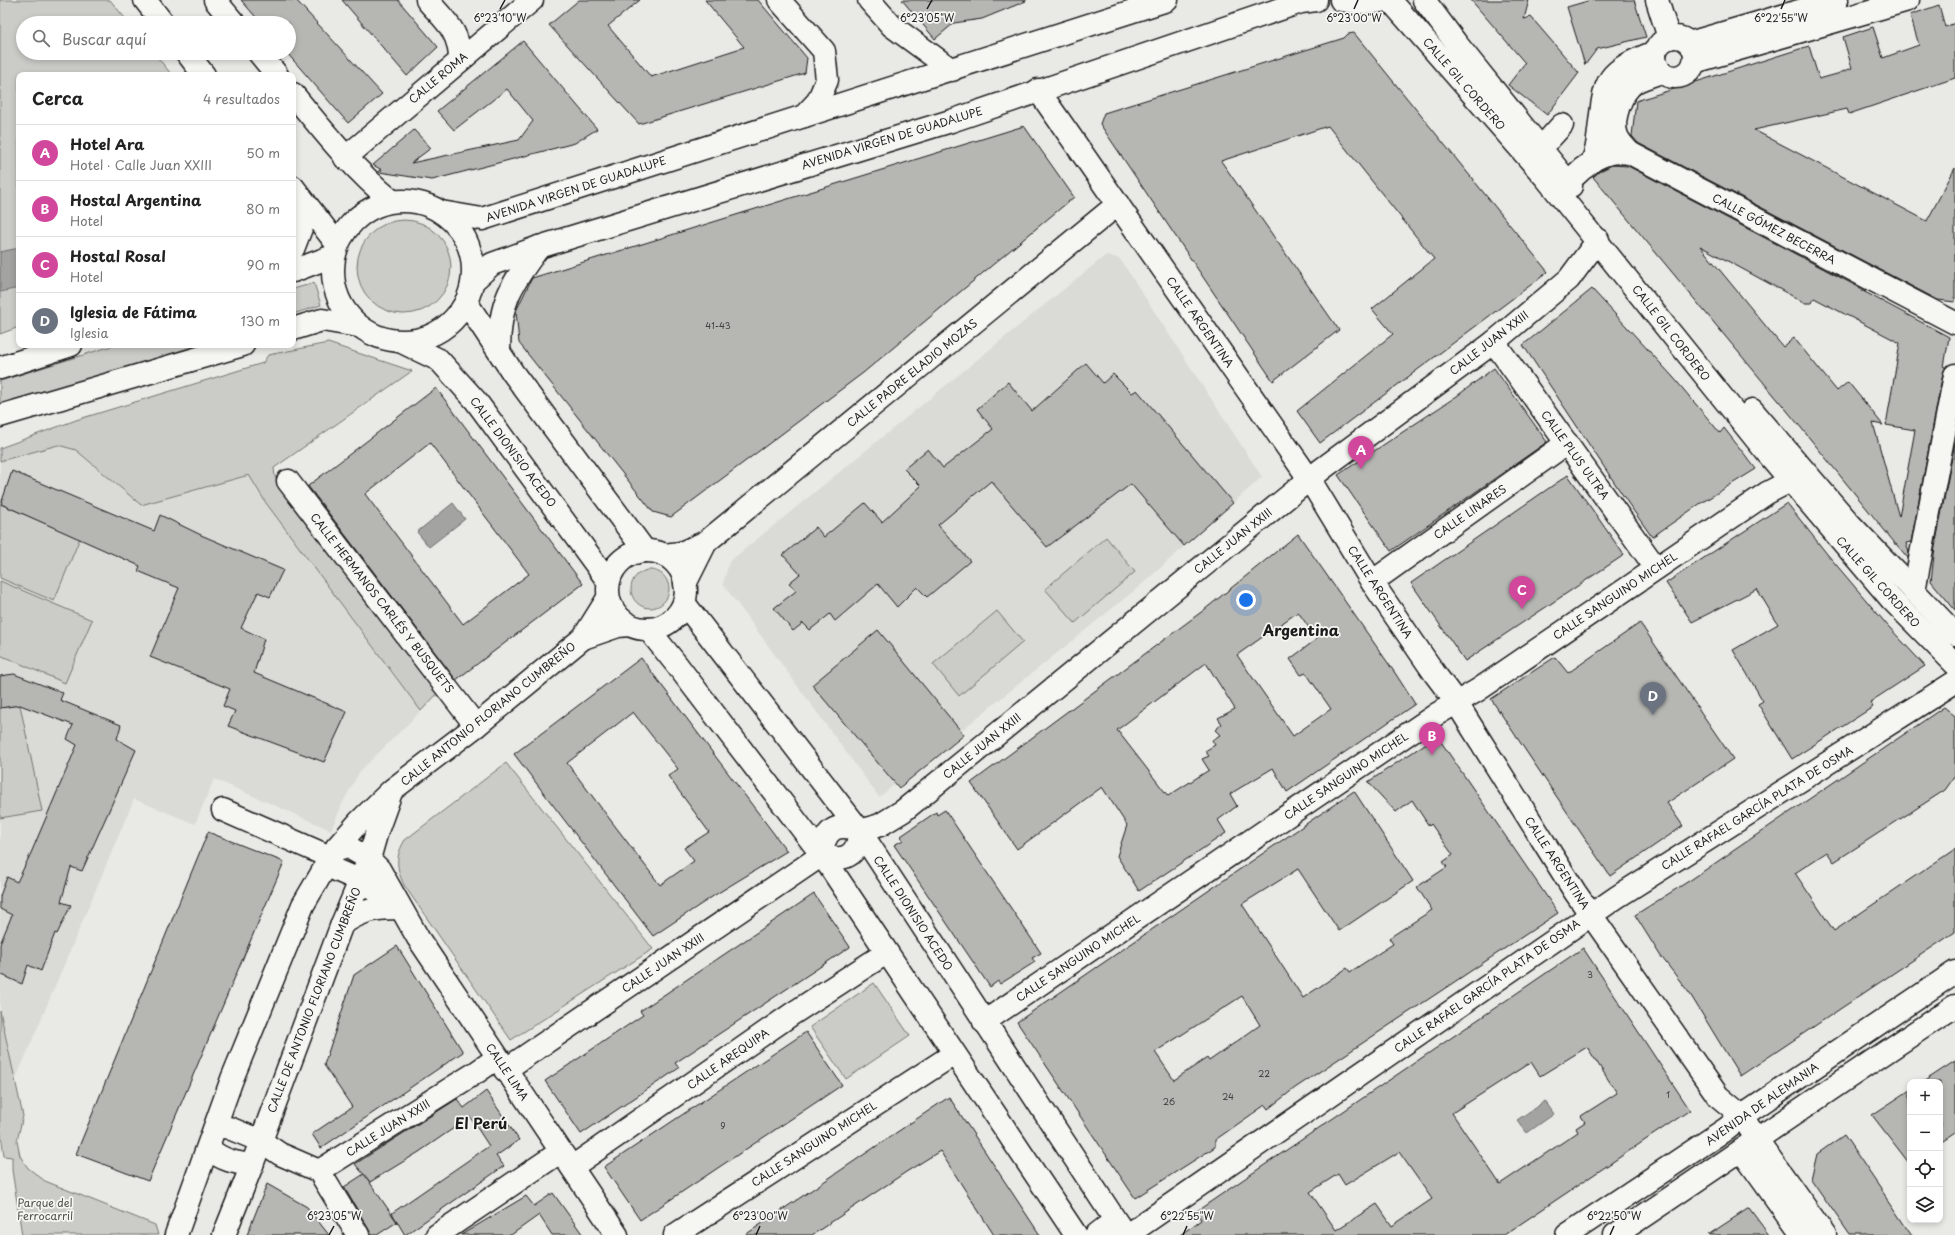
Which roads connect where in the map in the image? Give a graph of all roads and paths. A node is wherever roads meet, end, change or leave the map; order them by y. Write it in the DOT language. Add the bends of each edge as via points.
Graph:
graph roads {
  1 [pos="145,0"];
  2 [pos="215,0"];
  3 [pos="427,0"];
  4 [pos="532,0"];
  5 [pos="779,0"];
  6 [pos="869,0"];
  7 [pos="1167,0"];
  8 [pos="1316,0"];
  9 [pos="1341,0"];
  10 [pos="1386,0"];
  11 [pos="1390,0"];
  12 [pos="1424,0"];
  13 [pos="1657,0"];
  14 [pos="1837,0"];
  15 [pos="1908,0"];
  16 [pos="158,16"];
  17 [pos="228,16"];
  18 [pos="1674,53"];
  19 [pos="192,60"];
  20 [pos="265,60"];
  21 [pos="460,60"];
  22 [pos="952,70"];
  23 [pos="202,72"];
  24 [pos="275,72"];
  25 [pos="1038,90"];
  26 [pos="296,98"];
  27 [pos="804,116"];
  28 [pos="1562,125"];
  29 [pos="1542,147"];
  30 [pos="1630,153"];
  31 [pos="345,158"];
  32 [pos="1592,161"];
  33 [pos="1563,187"];
  34 [pos="298,193"];
  35 [pos="392,201"];
  36 [pos="1118,204"];
  37 [pos="441,212"];
  38 [pos="296,240"];
  39 [pos="1598,240"];
  40 [pos="539,247"];
  41 [pos="335,250"];
  42 [pos="296,270"];
  43 [pos="473,282"];
  44 [pos="466,302"];
  45 [pos="1955,323"];
  46 [pos="358,326"];
  47 [pos="296,328"];
  48 [pos="402,342"];
  49 [pos="1494,342"];
  50 [pos="62,348"];
  51 [pos="233,348"];
  52 [pos="499,350"];
  53 [pos="0,368"];
  54 [pos="1955,375"];
  55 [pos="0,416"];
  56 [pos="1567,443"];
  57 [pos="1310,480"];
  58 [pos="288,481"];
  59 [pos="1790,481"];
  60 [pos="706,542"];
  61 [pos="654,553"];
  62 [pos="1656,568"];
  63 [pos="1372,582"];
  64 [pos="608,589"];
  65 [pos="1914,591"];
  66 [pos="684,594"];
  67 [pos="638,627"];
  68 [pos="1955,634"];
  69 [pos="583,638"];
  70 [pos="1955,664"];
  71 [pos="1955,682"];
  72 [pos="1456,702"];
  73 [pos="476,726"];
  74 [pos="392,790"];
  75 [pos="223,810"];
  76 [pos="860,831"];
  77 [pos="822,855"];
  78 [pos="331,856"];
  79 [pos="369,859"];
  80 [pos="359,880"];
  81 [pos="400,908"];
  82 [pos="1591,915"];
  83 [pos="342,924"];
  84 [pos="886,952"];
  85 [pos="1955,972"];
  86 [pos="1955,1006"];
  87 [pos="984,1022"];
  88 [pos="954,1054"];
  89 [pos="501,1064"];
  90 [pos="1734,1123"];
  91 [pos="216,1126"];
  92 [pos="261,1141"];
  93 [pos="1749,1145"];
  94 [pos="208,1149"];
  95 [pos="566,1159"];
  96 [pos="252,1165"];
  97 [pos="319,1171"];
  98 [pos="1767,1171"];
  99 [pos="1123,1232"];
  100 [pos="176,1235"];
  101 [pos="224,1235"];
  102 [pos="358,1235"];
  103 [pos="437,1235"];
  104 [pos="617,1235"];
  105 [pos="675,1235"];
  106 [pos="1076,1235"];
  107 [pos="1096,1235"];
  108 [pos="1567,1235"];
  109 [pos="1615,1235"];
  110 [pos="1802,1235"];
  111 [pos="1826,1235"];
  1 -- 16 [label="street"];
  2 -- 17 [label="street"];
  3 -- 21 [label="street" via="454,32 460,45"];
  4 -- 21 [label="street, CALLE ROMA"];
  5 -- 27 [label="street" via="824,51 827,80 818,101"];
  6 -- 22 [label="street" via="892,26"];
  7 -- 22 [label="street, AVENIDA VIRGEN DE GUADALUPE"];
  8 -- 25 [label="street, AVENIDA VIRGEN DE GUADALUPE" via="1301,2"];
  9 -- 10 [label="street" via="1357,3"];
  11 -- 33 [label="street, CALLE GIL CORDERO"];
  12 -- 29 [label="street, CALLE GIL CORDERO"];
  13 -- 18 [label="street"];
  14 -- 18 [label="street"];
  15 -- 18 [label="street"];
  18 -- 30 [label="street" via="1628,89 1619,103 1616,134"];
  18 -- 32 [label="street" via="1619,68 1610,78 1601,107 1597,144"];
  19 -- 23 [label="street"];
  20 -- 24 [label="street"];
  21 -- 31 [label="street, CALLE ROMA"];
  22 -- 27 [label="street, AVENIDA VIRGEN DE GUADALUPE"];
  25 -- 36 [label="street, CALLE ARGENTINA"];
  25 -- 40 [label="street, AVENIDA VIRGEN DE GUADALUPE" via="944,123"];
  26 -- 31 [label="street"];
  27 -- 37 [label="street, AVENIDA VIRGEN DE GUADALUPE" via="482,219"];
  28 -- 29 [label="street"];
  29 -- 33 [label="street, CALLE GIL CORDERO"];
  30 -- 32 [label="street, CALLE GÓMEZ BECERRA" via="1615,151"];
  30 -- 45 [label="street, CALLE GÓMEZ BECERRA"];
  31 -- 35 [label="street"];
  32 -- 33 [label="street, CALLE GÓMEZ BECERRA"];
  33 -- 39 [label="street, CALLE GIL CORDERO"];
  33 -- 65 [label="street, CALLE GIL CORDERO" via="1780,445"];
  34 -- 38 [label="street" via="302,223"];
  34 -- 41 [label="street"];
  35 -- 37 [label="street" via="415,202"];
  35 -- 41 [label="street" via="371,208 353,220"];
  36 -- 57 [label="street, CALLE ARGENTINA"];
  36 -- 60 [label="street, CALLE PADRE ELADIO MOZAS"];
  37 -- 43 [label="street" via="456,225 467,242 473,262"];
  39 -- 49 [label="street, CALLE JUAN XXIII" via="1569,279"];
  39 -- 59 [label="street, CALLE GIL CORDERO"];
  40 -- 43 [label="street, AVENIDA VIRGEN DE GUADALUPE" via="492,264"];
  40 -- 52 [label="street" via="508,292 500,322"];
  41 -- 42 [label="street"];
  41 -- 46 [label="street" via="332,275 336,294 345,312"];
  43 -- 44 [label="street"];
  44 -- 48 [label="street" via="455,319 440,332 422,339"];
  44 -- 52 [label="street"];
  46 -- 47 [label="street" via="322,320"];
  46 -- 48 [label="street" via="379,338"];
  48 -- 64 [label="street, CALLE DIONISIO ACEDO" via="439,360 476,402"];
  49 -- 56 [label="street, CALLE PLUS ULTRA"];
  49 -- 57 [label="street, CALLE JUAN XXIII"];
  50 -- 53 [label="street"];
  51 -- 55 [label="street"];
  52 -- 61 [label="street" via="518,380"];
  54 -- 65 [label="street"];
  56 -- 62 [label="street, CALLE PLUS ULTRA"];
  56 -- 63 [label="street, CALLE LINARES"];
  57 -- 63 [label="street, CALLE ARGENTINA"];
  57 -- 76 [label="street, CALLE JUAN XXIII" via="903,811 880,825"];
  58 -- 73 [label="street, CALLE HERMANOS CARLÉS Y BUSQUETS"];
  59 -- 62 [label="street, CALLE SANGUINO MICHEL" via="1767,493"];
  59 -- 70 [label="street, CALLE GIL CORDERO" via="1891,600"];
  60 -- 61 [label="street, CALLE PADRE ELADIO MOZAS" via="681,553"];
  60 -- 66 [label="street, CALLE PADRE ELADIO MOZAS"];
  61 -- 64 [label="street" via="633,553 622,559 613,569"];
  61 -- 66 [label="street" via="674,562 682,572"];
  62 -- 72 [label="street, CALLE SANGUINO MICHEL" via="1478,690"];
  63 -- 72 [label="street, CALLE ARGENTINA"];
  64 -- 67 [label="street" via="612,609 620,618"];
  64 -- 69 [label="street, CALLE ANTONIO FLORIANO CUMBREÑO"];
  65 -- 68 [label="street, CALLE GIL CORDERO"];
  66 -- 67 [label="street" via="678,613 670,622 659,627"];
  66 -- 76 [label="street, CALLE DIONISIO ACEDO"];
  67 -- 69 [label="street, CALLE ANTONIO FLORIANO CUMBREÑO" via="618,626"];
  67 -- 77 [label="street" via="677,664"];
  69 -- 73 [label="street, CALLE ANTONIO FLORIANO CUMBREÑO"];
  71 -- 82 [label="street, CALLE RAFAEL GARCÍA PLATA DE OSMA"];
  72 -- 82 [label="street, CALLE ARGENTINA"];
  72 -- 87 [label="street, CALLE SANGUINO MICHEL"];
  73 -- 74 [label="street, CALLE ANTONIO FLORIANO CUMBREÑO"];
  74 -- 78 [label="street, CALLE ANTONIO FLORIANO CUMBREÑO" via="359,822"];
  74 -- 79 [label="street, CALLE ANTONIO FLORIANO CUMBREÑO" via="376,831"];
  75 -- 78 [label="street"];
  76 -- 77 [label="street" via="859,844 843,858 834,859"];
  76 -- 87 [label="street, CALLE DIONISIO ACEDO"];
  77 -- 84 [label="street"];
  77 -- 89 [label="street, CALLE JUAN XXIII"];
  78 -- 79 [label="street, CALLE LIMA" via="350,848"];
  78 -- 80 [label="street, CALLE LIMA"];
  78 -- 91 [label="street" via="303,905 232,1079"];
  79 -- 80 [label="street, CALLE DE ANTONIO FLORIANO CUMBREÑO"];
  79 -- 81 [label="street, CALLE LIMA" via="385,878"];
  80 -- 81 [label="street, CALLE LIMA"];
  80 -- 83 [label="street, CALLE DE ANTONIO FLORIANO CUMBREÑO"];
  81 -- 83 [label="street" via="368,910"];
  81 -- 89 [label="street, CALLE LIMA"];
  82 -- 90 [label="street, CALLE ARGENTINA" via="1718,1096"];
  82 -- 99 [label="street, CALLE RAFAEL GARCÍA PLATA DE OSMA"];
  83 -- 92 [label="street, CALLE DE ANTONIO FLORIANO CUMBREÑO"];
  84 -- 88 [label="street"];
  84 -- 95 [label="street, CALLE AREQUIPA"];
  85 -- 90 [label="street, AVENIDA DE ALEMANIA"];
  86 -- 93 [label="street"];
  87 -- 99 [label="street, CALLE DIONISIO ACEDO"];
  88 -- 105 [label="street, CALLE SANGUINO MICHEL"];
  88 -- 106 [label="street"];
  89 -- 95 [label="street, CALLE LIMA"];
  89 -- 97 [label="street, CALLE JUAN XXIII" via="477,1072"];
  90 -- 93 [label="street"];
  90 -- 108 [label="street, AVENIDA DE ALEMANIA"];
  91 -- 92 [label="street" via="229,1128"];
  91 -- 94 [label="street"];
  92 -- 96 [label="street, CALLE DE ANTONIO FLORIANO CUMBREÑO"];
  92 -- 97 [label="street" via="280,1154"];
  93 -- 98 [label="street"];
  93 -- 109 [label="street"];
  94 -- 96 [label="street" via="220,1158 237,1164"];
  94 -- 100 [label="street"];
  95 -- 103 [label="street, CALLE AREQUIPA"];
  95 -- 104 [label="street, CALLE LIMA"];
  96 -- 101 [label="street, CALLE DE ANTONIO FLORIANO CUMBREÑO"];
  97 -- 102 [label="street"];
  98 -- 110 [label="street"];
  98 -- 111 [label="street"];
  99 -- 107 [label="street, CALLE RAFAEL GARCÍA PLATA DE OSMA" via="1105,1228"];
}
